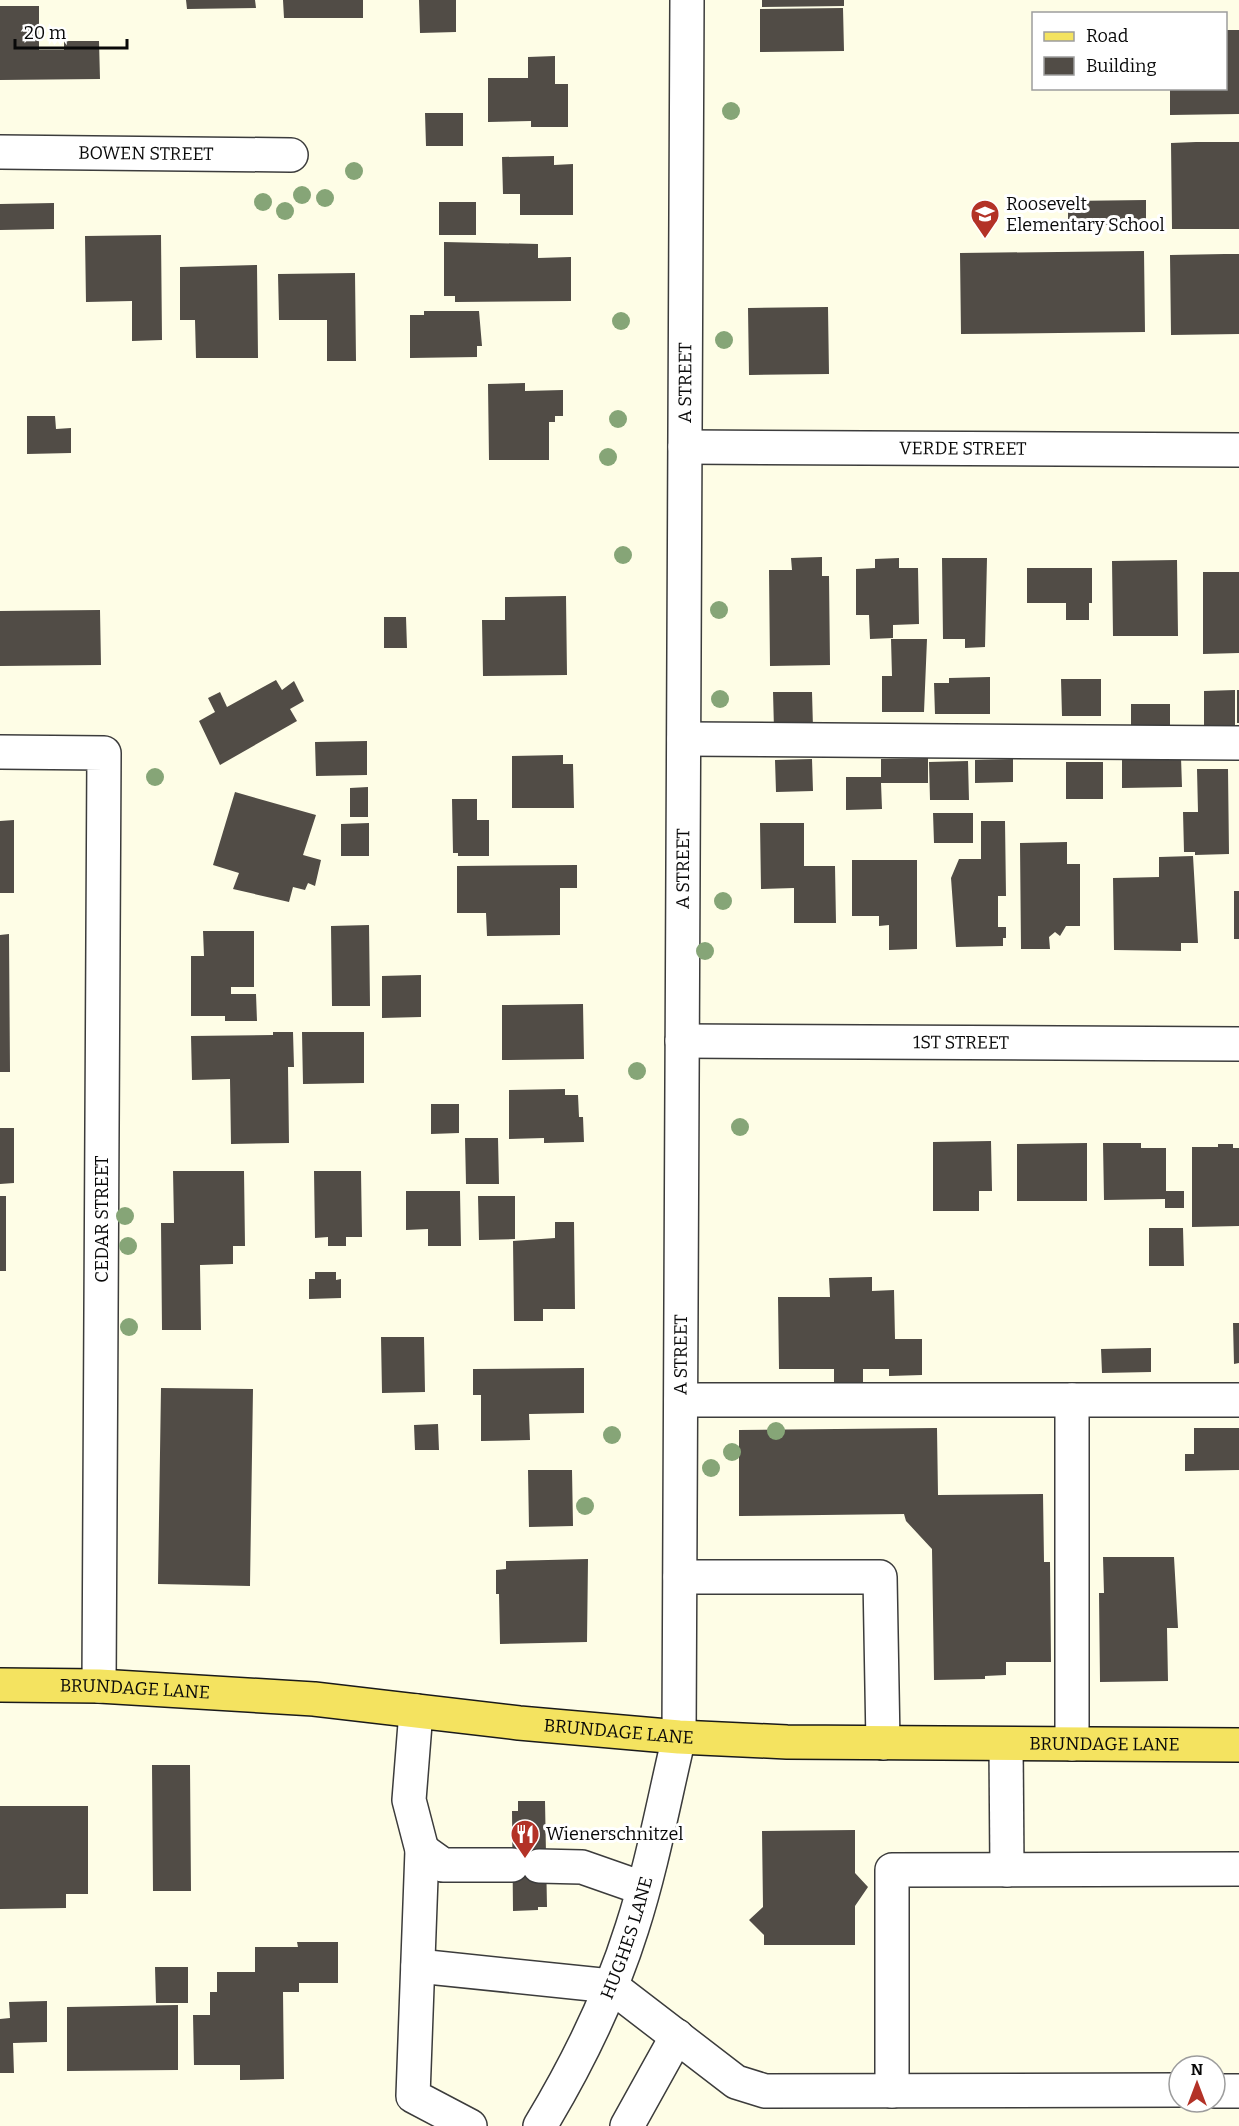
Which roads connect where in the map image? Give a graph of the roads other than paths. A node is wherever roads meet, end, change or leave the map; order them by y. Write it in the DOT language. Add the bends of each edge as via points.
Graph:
graph roads {
  1 [pos="687,0"];
  2 [pos="0,152"];
  3 [pos="291,155"];
  4 [pos="685,447"];
  5 [pos="1239,450"];
  6 [pos="684,739"];
  7 [pos="1239,743"];
  8 [pos="0,753"];
  9 [pos="682,1041"];
  10 [pos="1239,1044"];
  11 [pos="681,1400"];
  12 [pos="1072,1400"];
  13 [pos="1239,1400"];
  14 [pos="680,1577"];
  15 [pos="0,1685"];
  16 [pos="99,1686"];
  17 [pos="416,1711"];
  18 [pos="679,1737"];
  19 [pos="884,1743"];
  20 [pos="1006,1744"];
  21 [pos="1072,1744"];
  22 [pos="1239,1745"];
  23 [pos="422,1850"];
  24 [pos="1239,1869"];
  25 [pos="1007,1870"];
  26 [pos="642,1888"];
  27 [pos="418,1966"];
  28 [pos="611,1986"];
  29 [pos="676,2036"];
  30 [pos="1167,2090"];
  31 [pos="892,2091"];
  32 [pos="470,2126"];
  33 [pos="540,2126"];
  34 [pos="627,2126"];
  1 -- 4 [label="street, A STREET"];
  2 -- 3 [label="street, BOWEN STREET"];
  4 -- 5 [label="street, VERDE STREET"];
  4 -- 6 [label="street, A STREET"];
  6 -- 7 [label="street"];
  6 -- 9 [label="street, A STREET"];
  8 -- 16 [label="street, CEDAR STREET" via="104,753"];
  9 -- 10 [label="street, 1ST STREET"];
  9 -- 11 [label="street, A STREET"];
  11 -- 12 [label="street"];
  11 -- 14 [label="street, A STREET"];
  12 -- 13 [label="street"];
  12 -- 21 [label="street"];
  14 -- 18 [label="street, A STREET"];
  14 -- 19 [label="street" via="880,1577"];
  15 -- 16 [label="main road, BRUNDAGE LANE"];
  16 -- 17 [label="main road, BRUNDAGE LANE" via="314,1699"];
  17 -- 18 [label="main road, BRUNDAGE LANE"];
  17 -- 23 [label="street" via="409,1800"];
  18 -- 19 [label="main road, BRUNDAGE LANE"];
  18 -- 26 [label="street, HUGHES LANE"];
  19 -- 20 [label="main road, BRUNDAGE LANE"];
  20 -- 21 [label="main road, BRUNDAGE LANE"];
  20 -- 25 [label="street"];
  21 -- 22 [label="main road, BRUNDAGE LANE"];
  23 -- 26 [label="street" via="443,1865 582,1868"];
  23 -- 27 [label="street"];
  24 -- 25 [label="street"];
  25 -- 31 [label="street" via="892,1870"];
  26 -- 28 [label="street, HUGHES LANE"];
  27 -- 28 [label="street"];
  27 -- 32 [label="street" via="413,2096"];
  28 -- 29 [label="street"];
  28 -- 33 [label="street, HUGHES LANE" via="572,2073"];
  29 -- 31 [label="street" via="747,2087 765,2091"];
  29 -- 34 [label="street"];
  30 -- 31 [label="street"];
}
